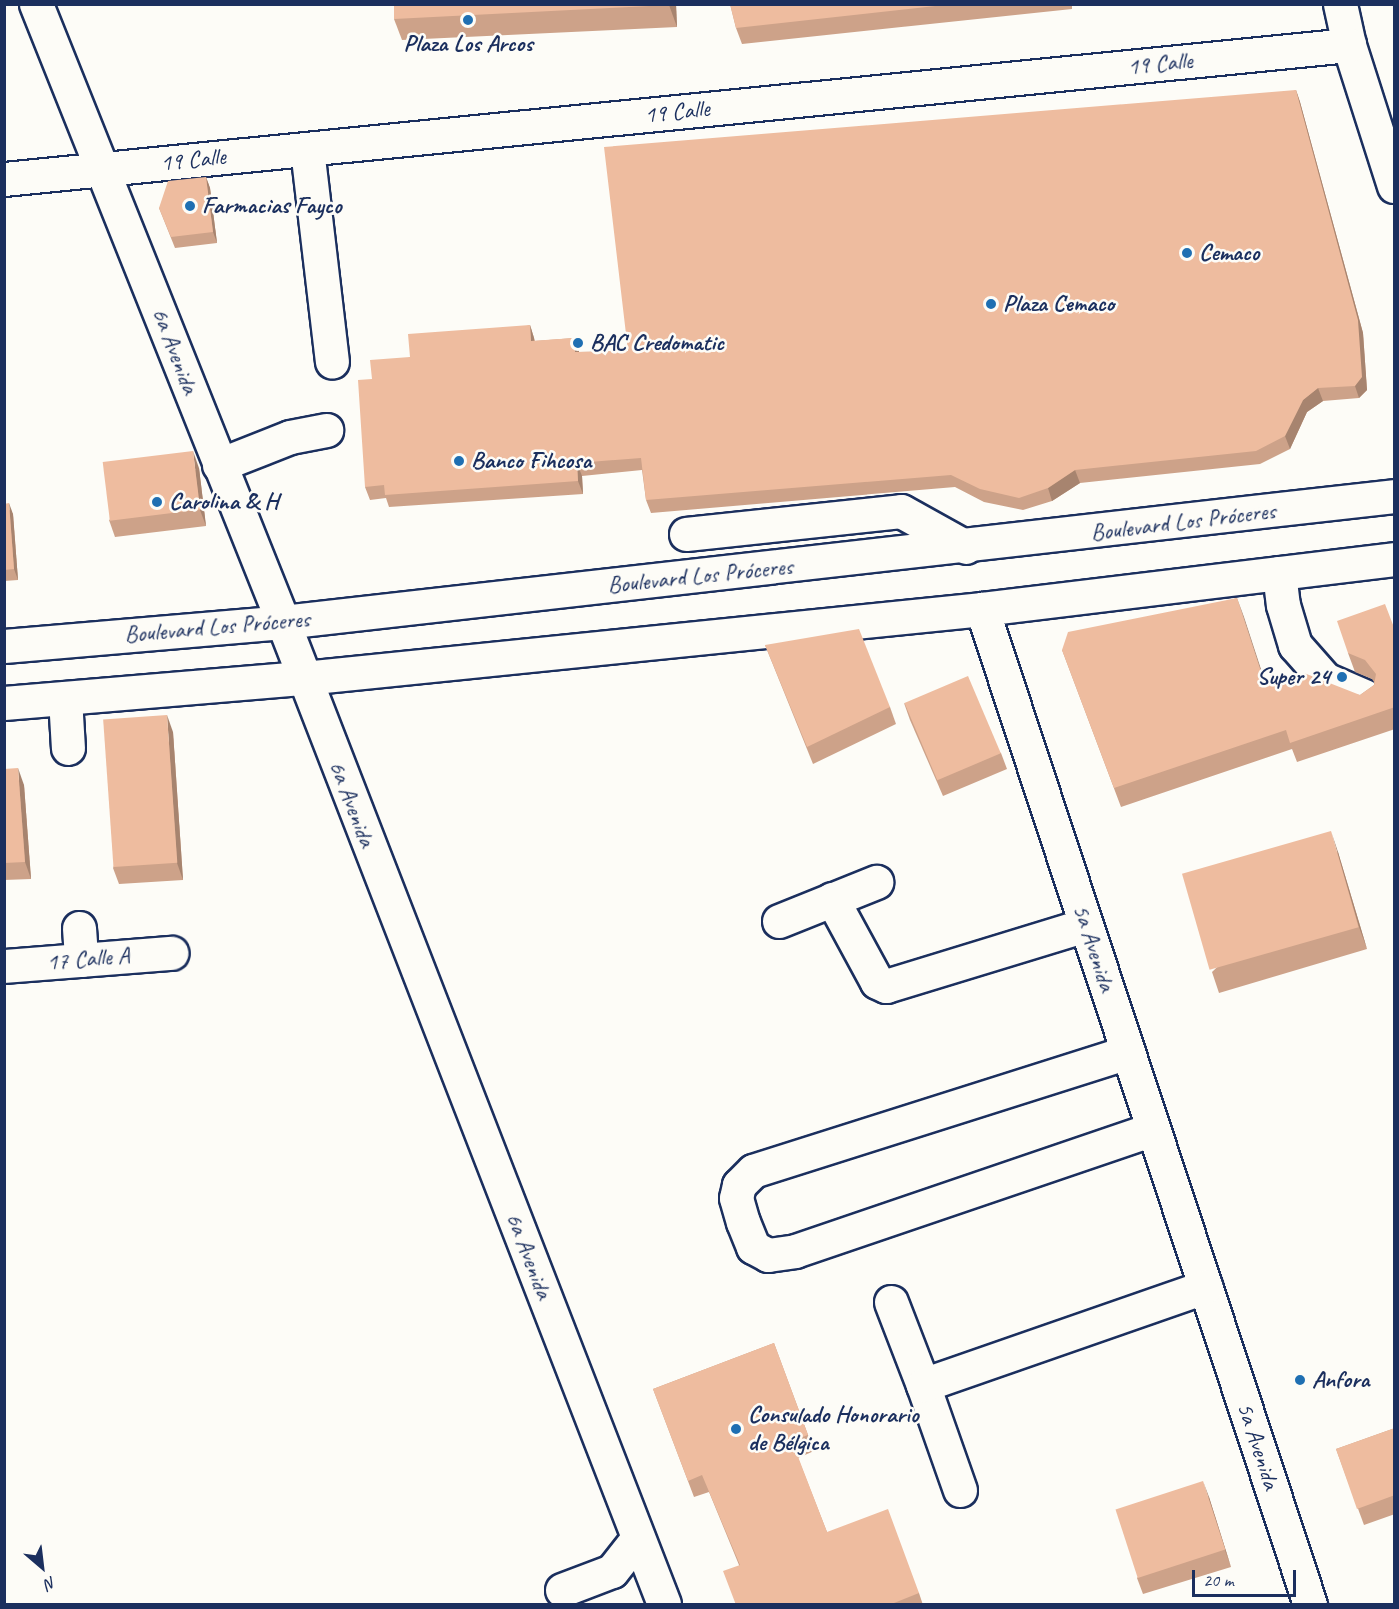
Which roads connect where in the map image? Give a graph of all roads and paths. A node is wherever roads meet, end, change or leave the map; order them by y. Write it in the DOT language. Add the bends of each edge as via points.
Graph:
graph roads {
  1 [pos="36,4"];
  2 [pos="1340,4"];
  3 [pos="1348,45"];
  4 [pos="307,149"];
  5 [pos="104,169"];
  6 [pos="4,179"];
  7 [pos="1395,186"];
  8 [pos="332,362"];
  9 [pos="327,430"];
  10 [pos="219,465"];
  11 [pos="1395,496"];
  12 [pos="687,534"];
  13 [pos="966,547"];
  14 [pos="1395,559"];
  15 [pos="1279,573"];
  16 [pos="982,609"];
  17 [pos="284,621"];
  18 [pos="4,646"];
  19 [pos="304,678"];
  20 [pos="1364,696"];
  21 [pos="65,698"];
  22 [pos="4,703"];
  23 [pos="68,748"];
  24 [pos="876,882"];
  25 [pos="832,900"];
  26 [pos="778,921"];
  27 [pos="1086,925"];
  28 [pos="79,927"];
  29 [pos="171,952"];
  30 [pos="81,960"];
  31 [pos="4,966"];
  32 [pos="1128,1052"];
  33 [pos="1153,1129"];
  34 [pos="1205,1287"];
  35 [pos="891,1302"];
  36 [pos="923,1385"];
  37 [pos="960,1490"];
  38 [pos="638,1538"];
  39 [pos="562,1590"];
  40 [pos="664,1605"];
  41 [pos="1310,1605"];
  1 -- 5 [label="main road, 6a Avenida"];
  2 -- 3 [label="main road"];
  3 -- 4 [label="main road, 19 Calle"];
  3 -- 7 [label="main road"];
  4 -- 5 [label="main road, 19 Calle"];
  4 -- 8 [label="main road"];
  5 -- 6 [label="main road, 19 Calle"];
  5 -- 10 [label="main road, 6a Avenida"];
  9 -- 10 [label="main road" via="290,437"];
  10 -- 17 [label="main road, 6a Avenida"];
  11 -- 13 [label="main road, Boulevard Los Próceres"];
  12 -- 13 [label="main road" via="901,511"];
  13 -- 17 [label="main road, Boulevard Los Próceres"];
  14 -- 15 [label="main road"];
  15 -- 16 [label="main road"];
  15 -- 20 [label="main road" via="1294,645 1325,679"];
  16 -- 19 [label="main road"];
  16 -- 27 [label="main road, 5a Avenida"];
  17 -- 18 [label="main road, Boulevard Los Próceres"];
  17 -- 19 [label="main road, 6a Avenida"];
  19 -- 21 [label="main road"];
  19 -- 38 [label="main road, 6a Avenida"];
  21 -- 22 [label="main road"];
  21 -- 23 [label="main road"];
  24 -- 25 [label="main road"];
  25 -- 26 [label="main road"];
  25 -- 27 [label="main road" via="878,982 886,986"];
  27 -- 32 [label="main road, 5a Avenida"];
  28 -- 30 [label="main road"];
  29 -- 30 [label="main road, 17 Calle A"];
  30 -- 31 [label="main road, 17 Calle A"];
  32 -- 33 [label="main road, 5a Avenida"];
  32 -- 33 [label="main road" via="753,1171 739,1185 736,1198 743,1222 753,1247 768,1255 795,1251"];
  33 -- 34 [label="main road, 5a Avenida"];
  34 -- 36 [label="main road"];
  34 -- 41 [label="main road, 5a Avenida"];
  35 -- 36 [label="main road"];
  36 -- 37 [label="main road"];
  38 -- 39 [label="main road" via="612,1571"];
  38 -- 40 [label="main road, 6a Avenida"];
}
